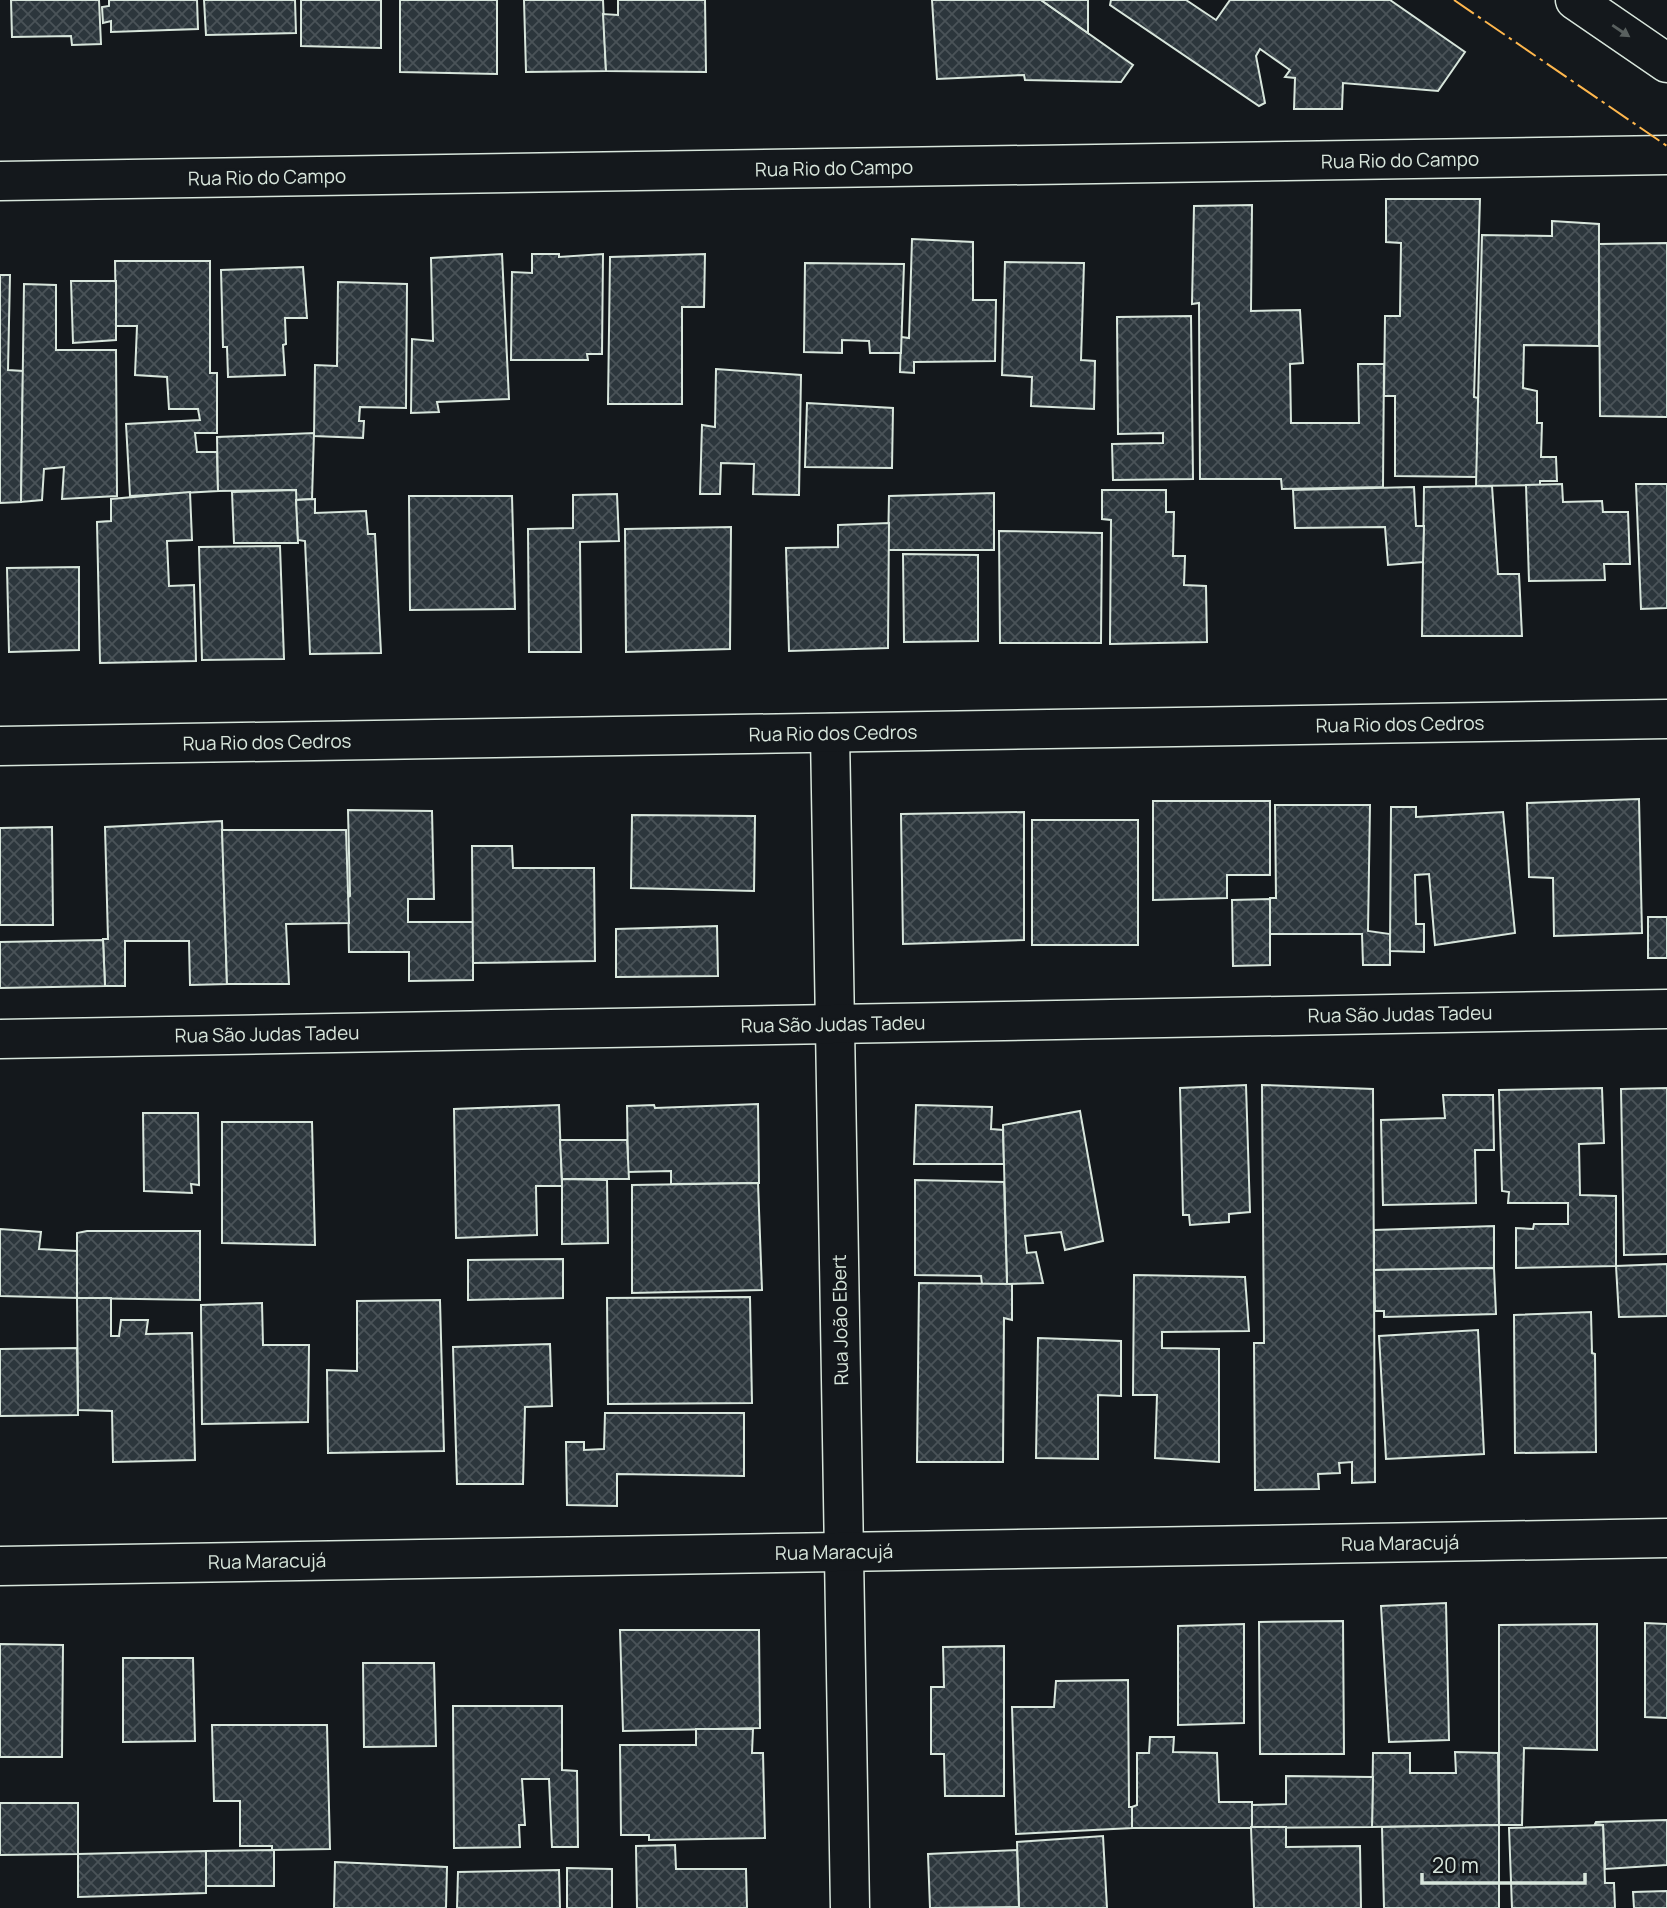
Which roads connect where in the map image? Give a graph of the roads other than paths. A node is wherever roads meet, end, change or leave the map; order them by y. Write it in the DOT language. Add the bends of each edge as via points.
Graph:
graph roads {
  1 [pos="1575,0"];
  2 [pos="1667,63"];
  3 [pos="1667,155"];
  4 [pos="0,181"];
  5 [pos="1667,719"];
  6 [pos="830,733"];
  7 [pos="0,746"];
  8 [pos="1667,1009"];
  9 [pos="834,1024"];
  10 [pos="0,1039"];
  11 [pos="1667,1538"];
  12 [pos="844,1552"];
  13 [pos="0,1566"];
  14 [pos="850,1908"];
  1 -- 2 [label="street, one-way"];
  3 -- 4 [label="street, Rua Rio do Campo"];
  5 -- 6 [label="street, Rua Rio dos Cedros"];
  6 -- 7 [label="street, Rua Rio dos Cedros"];
  6 -- 9 [label="street, Rua João Ebert"];
  8 -- 9 [label="street, Rua São Judas Tadeu"];
  9 -- 10 [label="street, Rua São Judas Tadeu"];
  9 -- 12 [label="street, Rua João Ebert"];
  11 -- 12 [label="street, Rua Maracujá"];
  12 -- 13 [label="street, Rua Maracujá"];
  12 -- 14 [label="street, Rua João Ebert"];
}
